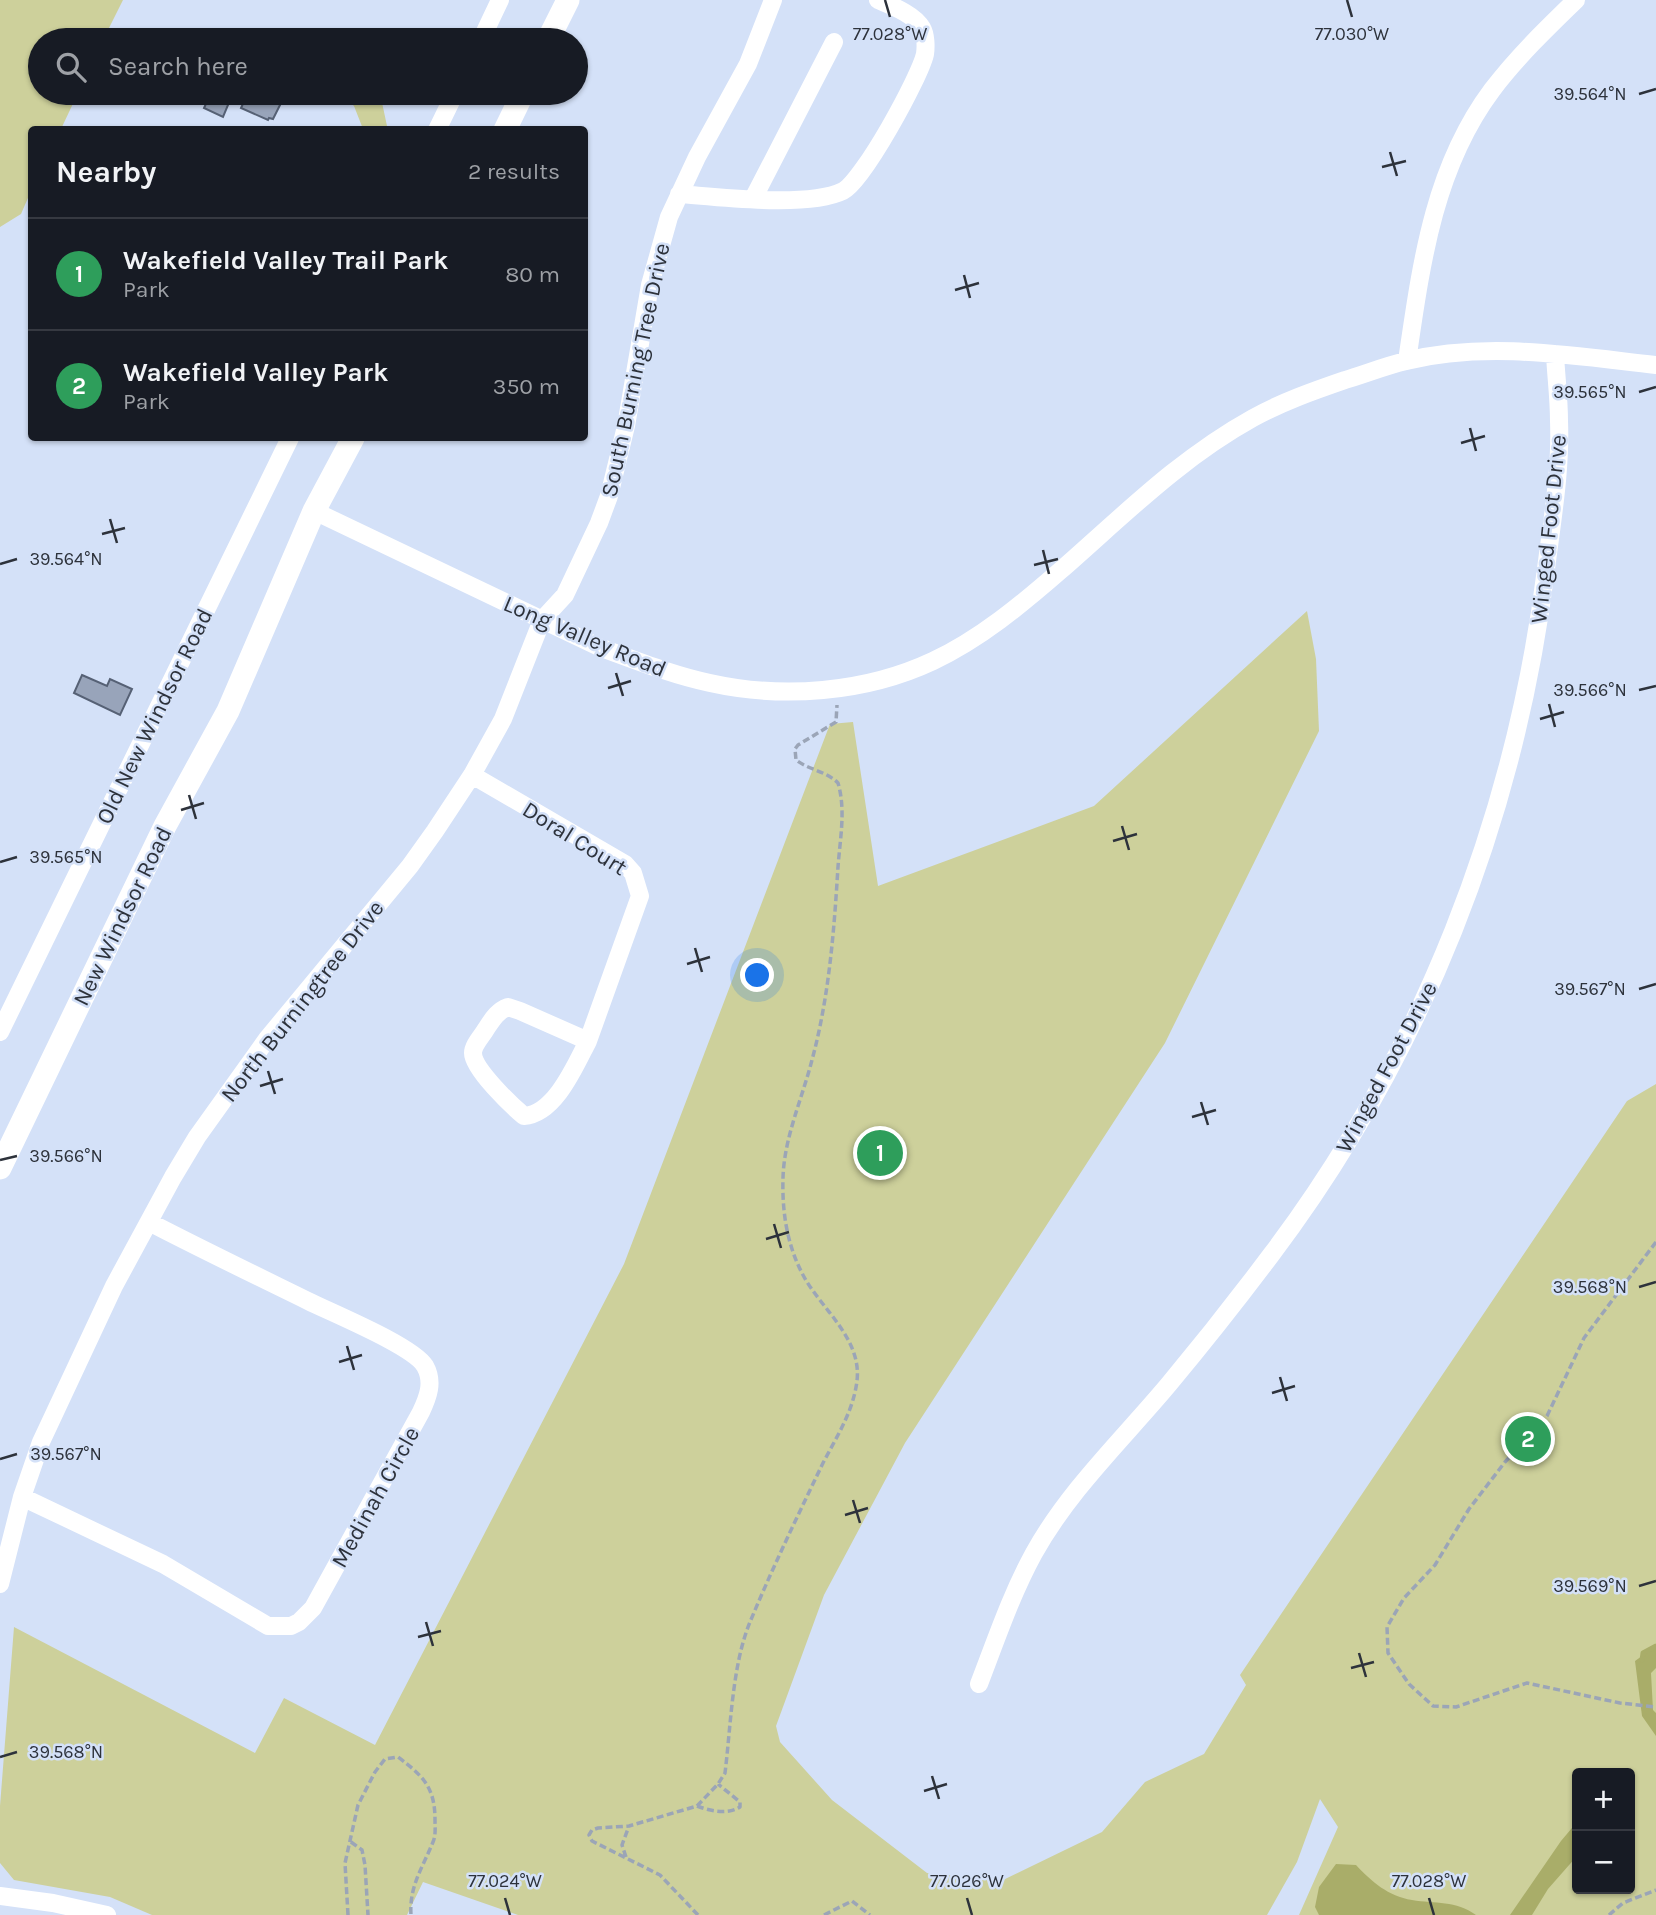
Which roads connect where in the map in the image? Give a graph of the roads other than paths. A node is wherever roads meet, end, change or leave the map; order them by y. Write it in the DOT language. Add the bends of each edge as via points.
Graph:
graph roads {
  1 [pos="500,0"];
  2 [pos="568,0"];
  3 [pos="773,0"];
  4 [pos="877,0"];
  5 [pos="1576,0"];
  6 [pos="487,28"];
  7 [pos="554,28"];
  8 [pos="834,41"];
  9 [pos="449,105"];
  10 [pos="517,105"];
  11 [pos="439,126"];
  12 [pos="507,126"];
  13 [pos="679,194"];
  14 [pos="753,199"];
  15 [pos="1555,354"];
  16 [pos="1407,361"];
  17 [pos="1656,365"];
  18 [pos="289,441"];
  19 [pos="351,441"];
  20 [pos="314,511"];
  21 [pos="542,620"];
  22 [pos="472,775"];
  23 [pos="0,1032"];
  24 [pos="588,1041"];
  25 [pos="0,1168"];
  26 [pos="149,1222"];
  27 [pos="23,1497"];
  28 [pos="0,1584"];
  29 [pos="979,1684"];
  30 [pos="0,1896"];
  31 [pos="107,1915"];
  1 -- 6 [label="street"];
  2 -- 7 [label="main road"];
  3 -- 13 [label="street, South Burning Tree Drive" via="748,64"];
  4 -- 14 [label="street" via="923,29 925,57 862,173 843,191 827,195"];
  5 -- 16 [label="street" via="1516,61 1462,137 1433,212"];
  8 -- 14 [label="street"];
  9 -- 11 [label="street"];
  10 -- 12 [label="main road"];
  13 -- 14 [label="street"];
  13 -- 21 [label="street, South Burning Tree Drive" via="650,285 609,496 565,595"];
  15 -- 16 [label="street, Long Valley Road" via="1475,353"];
  15 -- 17 [label="street, Long Valley Road"];
  15 -- 29 [label="street, Winged Foot Drive" via="1559,424 1554,502 1529,682 1497,806 1440,966 1375,1097 1309,1202 1227,1312 1052,1524 1022,1578"];
  16 -- 21 [label="street, Long Valley Road" via="1318,389 1216,440 1166,477 1027,600 985,631 901,674 839,689 758,690 712,684 609,651"];
  18 -- 23 [label="street, Old New Windsor Road"];
  19 -- 20 [label="main road, New Windsor Road"];
  20 -- 21 [label="street, Long Valley Road"];
  20 -- 25 [label="main road, New Windsor Road" via="228,711 165,826"];
  21 -- 22 [label="street, North Burningtree Drive" via="503,719"];
  22 -- 24 [label="street, Doral Court" via="625,864 633,873 640,896"];
  22 -- 26 [label="street, North Burningtree Drive" via="410,866 267,1039 197,1137"];
  24 -- 24 [label="street, Doral Court" via="556,1096 533,1116 524,1116 515,1108 481,1071 473,1053 492,1020 509,1007"];
  26 -- 27 [label="street, North Burningtree Drive" via="61,1397"];
  26 -- 27 [label="street, Medinah Circle" via="416,1357 429,1378 425,1403 313,1608 291,1626 268,1626 163,1564"];
  27 -- 28 [label="street, North Burningtree Drive"];
  30 -- 31 [label="street"];
}
